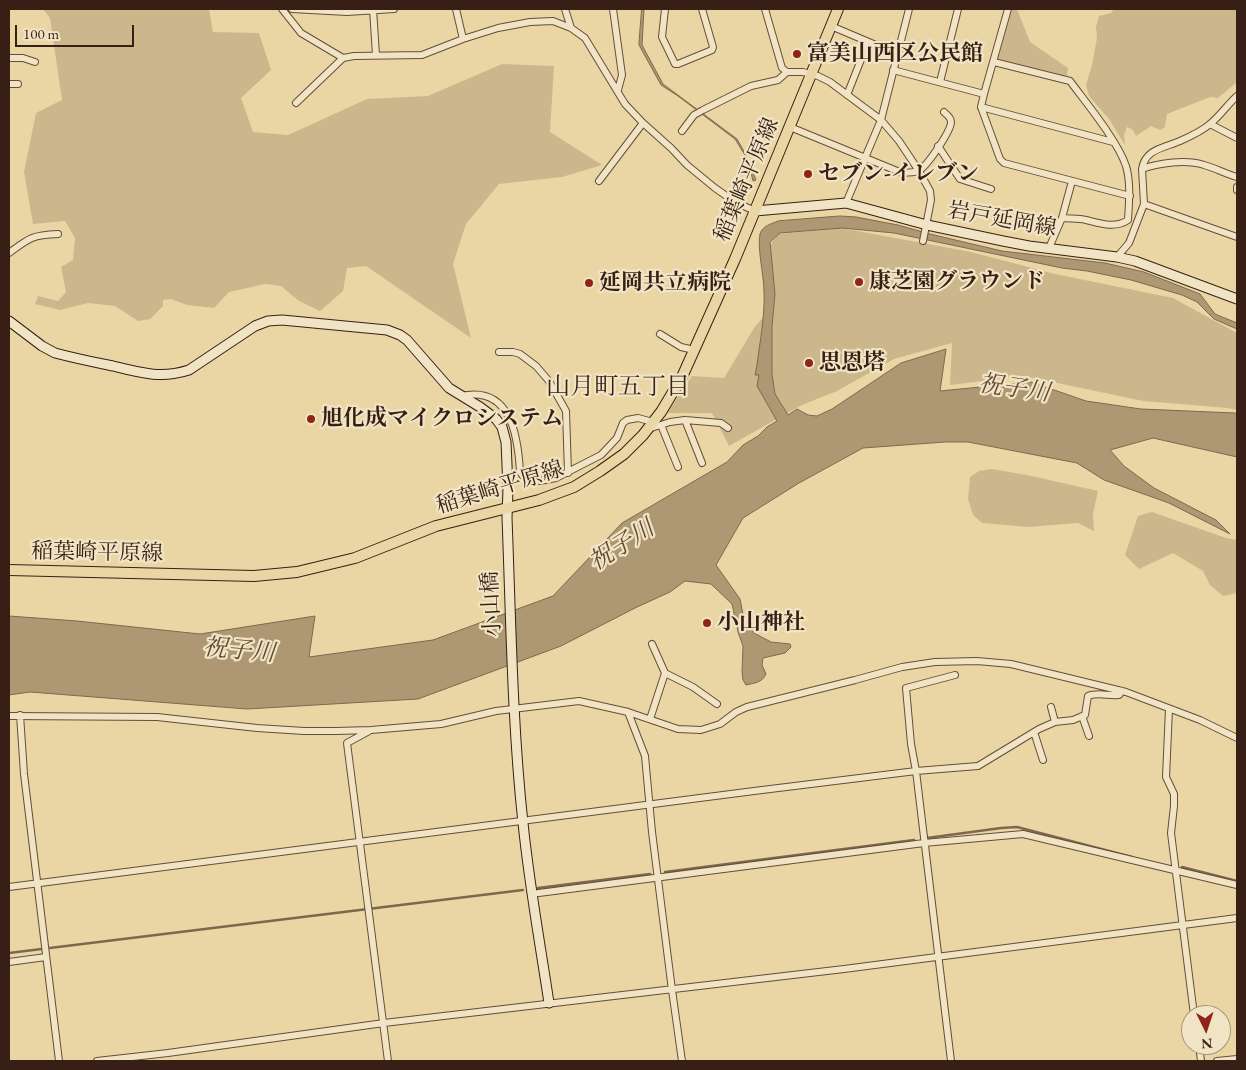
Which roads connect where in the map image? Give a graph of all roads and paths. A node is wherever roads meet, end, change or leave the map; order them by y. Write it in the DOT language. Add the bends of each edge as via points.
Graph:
graph roads {
  1 [pos="282,9"];
  2 [pos="292,9"];
  3 [pos="394,9"];
  4 [pos="456,9"];
  5 [pos="565,9"];
  6 [pos="613,9"];
  7 [pos="665,9"];
  8 [pos="702,9"];
  9 [pos="765,9"];
  10 [pos="838,9"];
  11 [pos="909,9"];
  12 [pos="958,9"];
  13 [pos="1008,9"];
  14 [pos="373,10"];
  15 [pos="830,26"];
  16 [pos="572,28"];
  17 [pos="463,39"];
  18 [pos="868,42"];
  19 [pos="897,54"];
  20 [pos="376,55"];
  21 [pos="9,58"];
  22 [pos="343,58"];
  23 [pos="35,62"];
  24 [pos="994,62"];
  25 [pos="894,70"];
  26 [pos="787,72"];
  27 [pos="811,74"];
  28 [pos="940,82"];
  29 [pos="9,84"];
  30 [pos="18,84"];
  31 [pos="618,90"];
  32 [pos="984,94"];
  33 [pos="847,95"];
  34 [pos="1237,96"];
  35 [pos="296,103"];
  36 [pos="981,107"];
  37 [pos="944,112"];
  38 [pos="881,120"];
  39 [pos="643,123"];
  40 [pos="1210,124"];
  41 [pos="790,127"];
  42 [pos="682,131"];
  43 [pos="1237,138"];
  44 [pos="1113,142"];
  45 [pos="938,146"];
  46 [pos="865,158"];
  47 [pos="1142,169"];
  48 [pos="919,171"];
  49 [pos="1237,177"];
  50 [pos="599,181"];
  51 [pos="1072,181"];
  52 [pos="991,189"];
  53 [pos="1130,196"];
  54 [pos="846,203"];
  55 [pos="1144,204"];
  56 [pos="755,211"];
  57 [pos="1062,218"];
  58 [pos="927,225"];
  59 [pos="58,234"];
  60 [pos="1237,237"];
  61 [pos="923,241"];
  62 [pos="1049,248"];
  63 [pos="9,253"];
  64 [pos="1117,257"];
  65 [pos="1237,298"];
  66 [pos="9,321"];
  67 [pos="660,334"];
  68 [pos="694,350"];
  69 [pos="499,352"];
  70 [pos="460,396"];
  71 [pos="685,420"];
  72 [pos="654,425"];
  73 [pos="728,428"];
  74 [pos="518,441"];
  75 [pos="506,442"];
  76 [pos="702,463"];
  77 [pos="678,467"];
  78 [pos="568,473"];
  79 [pos="507,513"];
  80 [pos="9,570"];
  81 [pos="652,644"];
  82 [pos="665,673"];
  83 [pos="955,674"];
  84 [pos="1122,691"];
  85 [pos="717,704"];
  86 [pos="1051,707"];
  87 [pos="515,708"];
  88 [pos="1169,709"];
  89 [pos="628,712"];
  90 [pos="20,715"];
  91 [pos="9,716"];
  92 [pos="1082,716"];
  93 [pos="650,719"];
  94 [pos="1055,722"];
  95 [pos="371,730"];
  96 [pos="1034,732"];
  97 [pos="1089,736"];
  98 [pos="1237,738"];
  99 [pos="1043,760"];
  100 [pos="916,771"];
  101 [pos="649,805"];
  102 [pos="522,822"];
  103 [pos="359,843"];
  104 [pos="924,843"];
  105 [pos="1176,870"];
  106 [pos="658,877"];
  107 [pos="38,884"];
  108 [pos="1237,885"];
  109 [pos="9,887"];
  110 [pos="531,894"];
  111 [pos="1237,918"];
  112 [pos="1184,925"];
  113 [pos="46,955"];
  114 [pos="939,957"];
  115 [pos="9,962"];
  116 [pos="672,990"];
  117 [pos="549,1003"];
  118 [pos="1193,1005"];
  119 [pos="384,1023"];
  120 [pos="1237,1059"];
  121 [pos="59,1061"];
  122 [pos="97,1061"];
  123 [pos="388,1061"];
  124 [pos="682,1061"];
  125 [pos="951,1061"];
  126 [pos="1217,1061"];
  1 -- 22 [label="street" via="301,33"];
  2 -- 14 [label="street" via="328,12"];
  3 -- 14 [label="street"];
  4 -- 17 [label="street"];
  5 -- 16 [label="street"];
  6 -- 31 [label="street" via="622,75"];
  7 -- 8 [label="street" via="662,37 675,64 712,50"];
  9 -- 26 [label="street" via="780,64"];
  10 -- 15 [label="main road, 稲葉崎平原線"];
  11 -- 19 [label="street"];
  12 -- 28 [label="street"];
  13 -- 24 [label="street"];
  14 -- 20 [label="street"];
  15 -- 18 [label="street"];
  15 -- 27 [label="main road, 稲葉崎平原線"];
  16 -- 17 [label="street" via="553,21 530,22"];
  16 -- 31 [label="street" via="590,44"];
  17 -- 20 [label="street" via="422,55"];
  18 -- 19 [label="street"];
  18 -- 33 [label="street"];
  19 -- 25 [label="street"];
  20 -- 22 [label="street"];
  21 -- 23 [label="street"];
  22 -- 35 [label="street"];
  24 -- 32 [label="street"];
  24 -- 44 [label="street" via="1070,81"];
  25 -- 28 [label="street"];
  25 -- 38 [label="street"];
  26 -- 27 [label="street"];
  26 -- 42 [label="street" via="778,80 751,86 700,111"];
  27 -- 33 [label="street" via="830,82"];
  27 -- 41 [label="main road, 稲葉崎平原線"];
  28 -- 32 [label="street"];
  29 -- 30 [label="street"];
  31 -- 39 [label="street" via="625,104"];
  32 -- 36 [label="street"];
  33 -- 38 [label="street"];
  34 -- 40 [label="street"];
  36 -- 44 [label="street"];
  36 -- 51 [label="street" via="1004,163"];
  37 -- 45 [label="street" via="951,121"];
  38 -- 46 [label="street"];
  38 -- 48 [label="street" via="900,141"];
  39 -- 50 [label="street"];
  39 -- 56 [label="street" via="715,188"];
  40 -- 43 [label="street"];
  40 -- 47 [label="street" via="1149,154"];
  41 -- 46 [label="street"];
  41 -- 56 [label="main road, 稲葉崎平原線"];
  44 -- 53 [label="street" via="1126,166"];
  45 -- 48 [label="street"];
  45 -- 52 [label="street" via="960,179"];
  46 -- 48 [label="street" via="902,173"];
  46 -- 54 [label="street"];
  47 -- 49 [label="street" via="1185,162 1203,164"];
  47 -- 55 [label="street"];
  48 -- 58 [label="street" via="930,191"];
  51 -- 53 [label="street"];
  51 -- 57 [label="street"];
  53 -- 57 [label="street" via="1128,220 1123,224 1103,225"];
  54 -- 56 [label="street, 岩戸延岡線"];
  54 -- 58 [label="street, 岩戸延岡線"];
  55 -- 60 [label="street"];
  55 -- 64 [label="street" via="1129,243"];
  56 -- 68 [label="main road, 稲葉崎平原線"];
  57 -- 62 [label="street"];
  58 -- 61 [label="street"];
  58 -- 62 [label="street, 岩戸延岡線"];
  59 -- 63 [label="street" via="30,238"];
  62 -- 64 [label="street, 岩戸延岡線"];
  64 -- 65 [label="street, 岩戸延岡線"];
  66 -- 70 [label="street" via="55,354 163,375 190,370 255,326 268,321 387,330 407,340"];
  67 -- 68 [label="street" via="681,348"];
  68 -- 72 [label="main road, 稲葉崎平原線"];
  69 -- 78 [label="street" via="520,354 549,381 566,411"];
  70 -- 74 [label="street" via="472,393 500,403 512,421"];
  70 -- 75 [label="street" via="496,419"];
  71 -- 72 [label="street"];
  71 -- 73 [label="street" via="721,423"];
  71 -- 76 [label="street"];
  72 -- 77 [label="street"];
  72 -- 78 [label="street" via="638,418 627,420 617,438 601,455"];
  72 -- 79 [label="main road, 稲葉崎平原線" via="624,454 574,487"];
  74 -- 75 [label="street"];
  74 -- 78 [label="street" via="523,476 540,481"];
  75 -- 79 [label="street, 小山橋"];
  79 -- 80 [label="main road, 稲葉崎平原線" via="436,526 355,558 297,572 254,576"];
  79 -- 87 [label="street, 小山橋"];
  81 -- 82 [label="street"];
  82 -- 85 [label="street"];
  82 -- 93 [label="street"];
  83 -- 100 [label="street" via="906,688"];
  84 -- 88 [label="street"];
  84 -- 92 [label="street" via="1118,695 1088,696 1085,715"];
  84 -- 93 [label="street" via="1011,664 935,662 902,667 746,707 720,724 701,730 678,729"];
  86 -- 94 [label="street"];
  87 -- 89 [label="street" via="579,701"];
  87 -- 95 [label="street" via="440,724"];
  87 -- 102 [label="street, 小山橋"];
  88 -- 98 [label="street"];
  88 -- 105 [label="street" via="1166,777 1174,794 1171,833"];
  89 -- 93 [label="street"];
  89 -- 101 [label="street" via="645,756"];
  90 -- 91 [label="street"];
  90 -- 95 [label="street" via="157,717 304,731"];
  90 -- 107 [label="street"];
  92 -- 94 [label="street"];
  92 -- 97 [label="street"];
  94 -- 96 [label="street"];
  95 -- 103 [label="street" via="347,743"];
  96 -- 99 [label="street"];
  96 -- 100 [label="street" via="978,766"];
  100 -- 101 [label="street"];
  100 -- 104 [label="street"];
  101 -- 102 [label="street"];
  101 -- 106 [label="street"];
  102 -- 103 [label="street"];
  102 -- 110 [label="street, 小山橋"];
  103 -- 107 [label="street"];
  103 -- 119 [label="street"];
  104 -- 105 [label="street" via="1023,834"];
  104 -- 106 [label="street"];
  104 -- 114 [label="street"];
  105 -- 108 [label="street"];
  105 -- 112 [label="street"];
  106 -- 110 [label="street"];
  106 -- 116 [label="street"];
  107 -- 109 [label="street"];
  107 -- 113 [label="street"];
  110 -- 117 [label="street, 小山橋"];
  111 -- 112 [label="street"];
  112 -- 114 [label="street"];
  112 -- 118 [label="street"];
  113 -- 115 [label="street"];
  113 -- 121 [label="street"];
  114 -- 116 [label="street"];
  114 -- 125 [label="street"];
  116 -- 117 [label="street"];
  116 -- 124 [label="street"];
  117 -- 119 [label="street"];
  119 -- 122 [label="street"];
  119 -- 123 [label="street"];
  120 -- 126 [label="street"];
}
